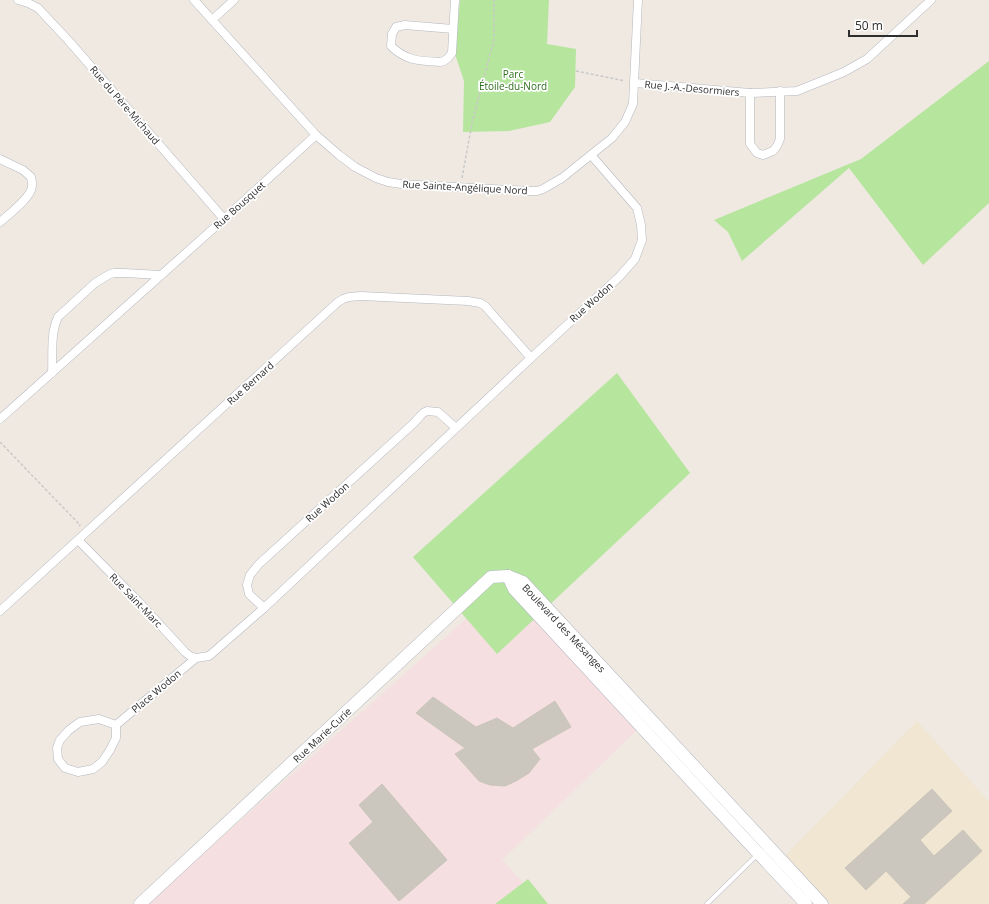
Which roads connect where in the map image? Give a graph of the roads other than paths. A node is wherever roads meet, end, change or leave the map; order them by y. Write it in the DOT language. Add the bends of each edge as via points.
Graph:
graph roads {
  1 [pos="18,0"];
  2 [pos="194,0"];
  3 [pos="234,0"];
  4 [pos="455,0"];
  5 [pos="638,0"];
  6 [pos="931,0"];
  7 [pos="212,20"];
  8 [pos="454,29"];
  9 [pos="634,83"];
  10 [pos="780,91"];
  11 [pos="750,93"];
  12 [pos="316,135"];
  13 [pos="591,155"];
  14 [pos="1,161"];
  15 [pos="224,218"];
  16 [pos="0,222"];
  17 [pos="160,275"];
  18 [pos="531,358"];
  19 [pos="52,373"];
  20 [pos="0,419"];
  21 [pos="456,428"];
  22 [pos="78,540"];
  23 [pos="508,576"];
  24 [pos="264,608"];
  25 [pos="0,611"];
  26 [pos="196,658"];
  27 [pos="116,725"];
  28 [pos="763,849"];
  29 [pos="140,904"];
  30 [pos="707,904"];
  31 [pos="806,904"];
  32 [pos="822,904"];
  1 -- 15 [label="street, Rue du Père-Michaud" via="38,8"];
  2 -- 7 [label="street, Rue Sainte-Angélique Nord"];
  3 -- 7 [label="street"];
  4 -- 8 [label="street"];
  5 -- 9 [label="street, Rue Sainte-Angélique Nord"];
  6 -- 10 [label="street, Rue J.-A.-Desormiers" via="867,59 844,72 797,91"];
  7 -- 12 [label="street, Rue Sainte-Angélique Nord"];
  8 -- 8 [label="street" via="396,27 392,34 392,46 403,56 413,60 444,61 452,53"];
  9 -- 11 [label="street, Rue J.-A.-Desormiers"];
  9 -- 13 [label="street, Rue Sainte-Angélique Nord" via="633,104 625,122 612,138"];
  10 -- 11 [label="street, Rue J.-A.-Desormiers"];
  10 -- 11 [label="street, Rue J.-A.-Desormiers" via="780,139 773,151 763,155 757,153 750,144"];
  12 -- 13 [label="street, Rue Sainte-Angélique Nord" via="355,168 376,178 401,184 530,191 543,189 562,178"];
  12 -- 15 [label="street, Rue Bousquet"];
  13 -- 18 [label="street, Rue Wodon" via="636,208 642,240 635,260 625,271"];
  14 -- 16 [label="street" via="23,170 31,177 32,186 23,201"];
  15 -- 17 [label="street, Rue Bousquet"];
  17 -- 19 [label="street, Rue Bousquet"];
  17 -- 19 [label="street" via="114,273 95,283 58,317 53,334"];
  18 -- 21 [label="street, Rue Wodon"];
  18 -- 22 [label="street, Rue Bernard" via="480,303 362,296 343,299"];
  19 -- 20 [label="street, Rue Bousquet"];
  21 -- 24 [label="street, Rue Wodon"];
  21 -- 24 [label="street, Rue Wodon" via="438,412 423,413 259,564 250,575 248,594"];
  22 -- 25 [label="street, Rue Bernard"];
  22 -- 26 [label="street, Rue Saint-Marc" via="185,652"];
  23 -- 28 [label="street, Boulevard des Mésanges" via="514,589"];
  23 -- 29 [label="street, Rue Marie-Curie" via="491,577"];
  24 -- 26 [label="street, Rue Wodon" via="210,656"];
  26 -- 27 [label="street, Place Wodon"];
  27 -- 27 [label="street" via="99,719 80,722 60,740 56,748 58,759 65,768 78,772 93,769 102,762 110,750 116,738"];
  28 -- 30 [label="lane"];
  28 -- 31 [label="street, Boulevard des Mésanges"];
  28 -- 32 [label="street, Boulevard des Mésanges"];
}
